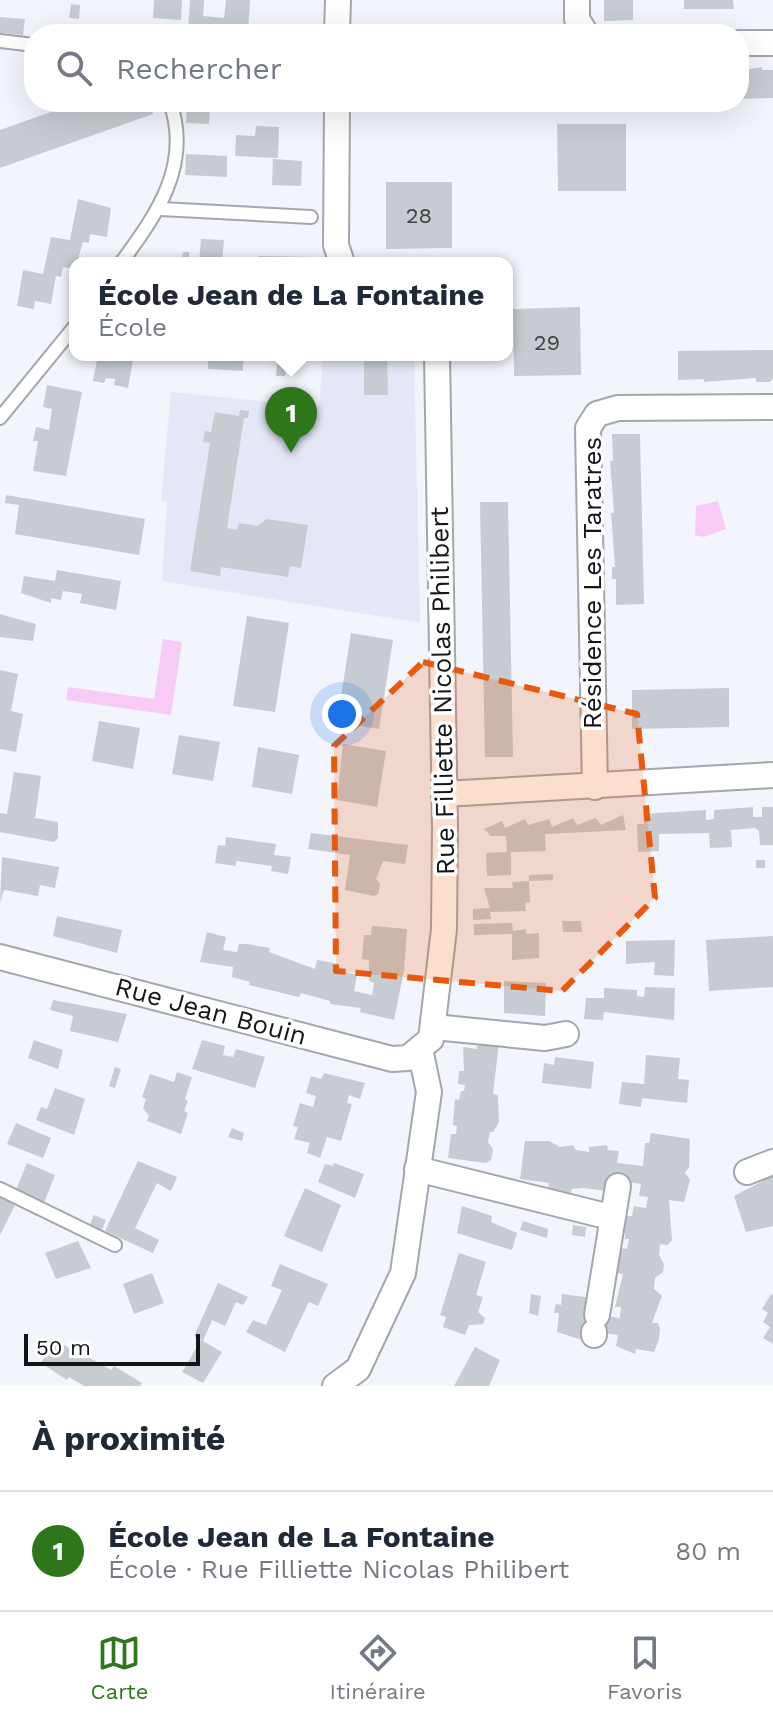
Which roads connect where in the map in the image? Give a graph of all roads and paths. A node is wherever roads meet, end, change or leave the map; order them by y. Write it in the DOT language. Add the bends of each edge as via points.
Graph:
graph roads {
  1 [pos="338,0"];
  2 [pos="577,0"];
  3 [pos="337,24"];
  4 [pos="580,24"];
  5 [pos="0,41"];
  6 [pos="749,43"];
  7 [pos="773,43"];
  8 [pos="24,44"];
  9 [pos="174,112"];
  10 [pos="337,112"];
  11 [pos="161,209"];
  12 [pos="311,217"];
  13 [pos="125,257"];
  14 [pos="340,257"];
  15 [pos="69,333"];
  16 [pos="437,361"];
  17 [pos="773,407"];
  18 [pos="0,418"];
  19 [pos="773,775"];
  20 [pos="595,787"];
  21 [pos="444,794"];
  22 [pos="0,957"];
  23 [pos="434,1027"];
  24 [pos="566,1034"];
  25 [pos="420,1049"];
  26 [pos="773,1162"];
  27 [pos="417,1169"];
  28 [pos="747,1172"];
  29 [pos="618,1186"];
  30 [pos="0,1189"];
  31 [pos="610,1217"];
  32 [pos="115,1245"];
  33 [pos="595,1328"];
  34 [pos="335,1386"];
  1 -- 3 [label="street"];
  2 -- 4 [label="street"];
  5 -- 8 [label="lane"];
  6 -- 7 [label="street"];
  9 -- 11 [label="lane" via="175,164"];
  10 -- 14 [label="street"];
  11 -- 12 [label="lane"];
  11 -- 13 [label="lane"];
  15 -- 18 [label="lane"];
  16 -- 21 [label="street, Rue Filliette Nicolas Philibert"];
  17 -- 20 [label="street, Résidence Les Taratres" via="618,408 597,414 588,428"];
  19 -- 20 [label="street"];
  20 -- 21 [label="street"];
  21 -- 23 [label="street, Rue Filliette Nicolas Philibert" via="444,929"];
  22 -- 25 [label="street, Rue Jean Bouin" via="392,1059 408,1058"];
  23 -- 24 [label="street" via="545,1038"];
  23 -- 25 [label="street, Rue Filliette Nicolas Philibert"];
  25 -- 27 [label="street" via="429,1092"];
  26 -- 28 [label="street"];
  27 -- 31 [label="street"];
  27 -- 34 [label="street" via="403,1273 358,1369"];
  29 -- 31 [label="street"];
  30 -- 32 [label="lane"];
  31 -- 33 [label="street"];
}
